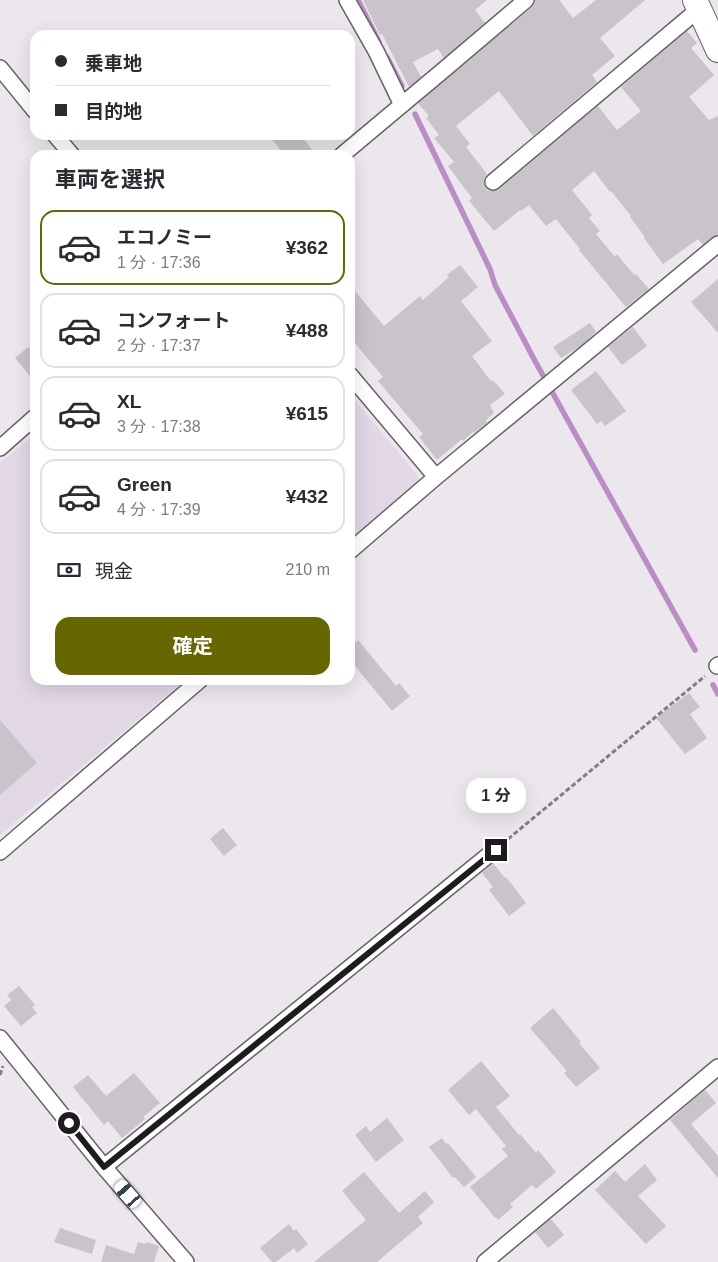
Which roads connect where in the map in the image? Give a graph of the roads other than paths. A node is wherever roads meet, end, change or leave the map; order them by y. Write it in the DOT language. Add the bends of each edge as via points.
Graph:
graph roads {
  1 [pos="347,0"];
  2 [pos="526,0"];
  3 [pos="697,5"];
  4 [pos="718,50"];
  5 [pos="0,68"];
  6 [pos="30,105"];
  7 [pos="402,105"];
  8 [pos="59,140"];
  9 [pos="68,150"];
  10 [pos="348,150"];
  11 [pos="493,182"];
  12 [pos="718,244"];
  13 [pos="355,381"];
  14 [pos="30,421"];
  15 [pos="0,448"];
  16 [pos="436,477"];
  17 [pos="355,547"];
  18 [pos="194,685"];
  19 [pos="496,850"];
  20 [pos="0,852"];
  21 [pos="0,1038"];
  22 [pos="718,1067"];
  23 [pos="104,1167"];
  24 [pos="186,1262"];
  25 [pos="485,1262"];
  1 -- 7 [label="street"];
  2 -- 7 [label="street"];
  3 -- 4 [label="main road"];
  3 -- 11 [label="street"];
  5 -- 6 [label="street"];
  7 -- 10 [label="street"];
  8 -- 9 [label="street"];
  12 -- 16 [label="street"];
  13 -- 16 [label="street"];
  14 -- 15 [label="street"];
  16 -- 17 [label="street"];
  18 -- 20 [label="street"];
  19 -- 23 [label="street"];
  21 -- 23 [label="street"];
  22 -- 25 [label="street"];
  23 -- 24 [label="street"];
}
